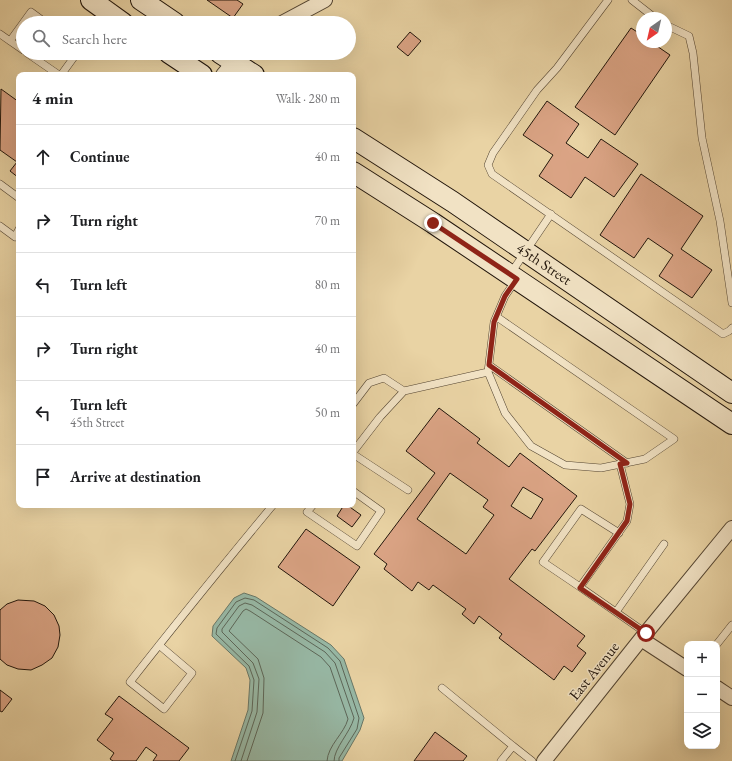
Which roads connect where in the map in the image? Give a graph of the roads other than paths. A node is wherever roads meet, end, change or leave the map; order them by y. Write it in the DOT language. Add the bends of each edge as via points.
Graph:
graph roads {
  1 [pos="91,0"];
  2 [pos="141,0"];
  3 [pos="325,0"];
  4 [pos="608,0"];
  5 [pos="632,0"];
  6 [pos="647,12"];
  7 [pos="28,16"];
  8 [pos="36,16"];
  9 [pos="114,16"];
  10 [pos="165,16"];
  11 [pos="295,16"];
  12 [pos="672,28"];
  13 [pos="16,33"];
  14 [pos="0,34"];
  15 [pos="10,41"];
  16 [pos="16,45"];
  17 [pos="38,60"];
  18 [pos="72,60"];
  19 [pos="179,60"];
  20 [pos="229,61"];
  21 [pos="56,72"];
  22 [pos="62,72"];
  23 [pos="197,72"];
  24 [pos="249,72"];
  25 [pos="356,140"];
  26 [pos="356,174"];
  27 [pos="0,184"];
  28 [pos="16,196"];
  29 [pos="551,214"];
  30 [pos="0,226"];
  31 [pos="16,235"];
  32 [pos="526,252"];
  33 [pos="513,277"];
  34 [pos="732,303"];
  35 [pos="496,316"];
  36 [pos="732,328"];
  37 [pos="488,368"];
  38 [pos="404,390"];
  39 [pos="732,393"];
  40 [pos="356,400"];
  41 [pos="732,424"];
  42 [pos="356,449"];
  43 [pos="356,455"];
  44 [pos="624,464"];
  45 [pos="408,490"];
  46 [pos="356,494"];
  47 [pos="271,508"];
  48 [pos="308,508"];
  49 [pos="732,528"];
  50 [pos="619,533"];
  51 [pos="664,544"];
  52 [pos="580,588"];
  53 [pos="616,612"];
  54 [pos="732,625"];
  55 [pos="643,636"];
  56 [pos="719,641"];
  57 [pos="159,645"];
  58 [pos="684,667"];
  59 [pos="442,688"];
  60 [pos="720,690"];
  61 [pos="732,698"];
  62 [pos="513,746"];
  63 [pos="501,761"];
  64 [pos="532,761"];
  65 [pos="544,761"];
  1 -- 9 [label="main road"];
  2 -- 10 [label="main road"];
  3 -- 11 [label="street"];
  4 -- 29 [label="lane" via="557,68 537,90 493,153 488,165 492,174"];
  5 -- 6 [label="lane"];
  7 -- 8 [label="lane" via="31,12"];
  12 -- 34 [label="lane" via="689,36 693,53 702,138 720,221"];
  13 -- 15 [label="lane"];
  14 -- 15 [label="lane"];
  15 -- 16 [label="lane"];
  17 -- 21 [label="lane"];
  18 -- 22 [label="lane"];
  19 -- 23 [label="main road"];
  20 -- 24 [label="main road"];
  25 -- 32 [label="main road, 45th Street"];
  26 -- 33 [label="main road, 45th Street"];
  27 -- 28 [label="lane"];
  29 -- 32 [label="lane"];
  29 -- 36 [label="lane" via="723,334"];
  30 -- 31 [label="lane" via="15,237"];
  32 -- 33 [label="lane"];
  32 -- 39 [label="main road, 45th Street"];
  33 -- 35 [label="lane"];
  33 -- 41 [label="main road, 45th Street"];
  35 -- 37 [label="lane"];
  35 -- 44 [label="lane" via="674,438 646,459"];
  37 -- 38 [label="lane"];
  37 -- 44 [label="lane"];
  37 -- 44 [label="lane" via="505,413 531,446 565,465 601,468"];
  38 -- 40 [label="lane" via="384,378 369,383"];
  38 -- 42 [label="lane"];
  43 -- 45 [label="lane"];
  44 -- 50 [label="lane" via="630,504 627,521"];
  46 -- 48 [label="lane" via="381,511 357,546 307,512"];
  47 -- 57 [label="lane"];
  49 -- 55 [label="street, East Avenue"];
  50 -- 52 [label="lane"];
  50 -- 52 [label="lane" via="581,509 543,562"];
  51 -- 53 [label="lane"];
  52 -- 53 [label="lane"];
  53 -- 55 [label="lane"];
  54 -- 56 [label="lane"];
  55 -- 58 [label="street"];
  55 -- 65 [label="street, East Avenue"];
  57 -- 57 [label="lane" via="130,682 164,709 192,673"];
  59 -- 62 [label="lane"];
  60 -- 61 [label="street"];
  62 -- 63 [label="lane"];
  62 -- 64 [label="lane"];
}
